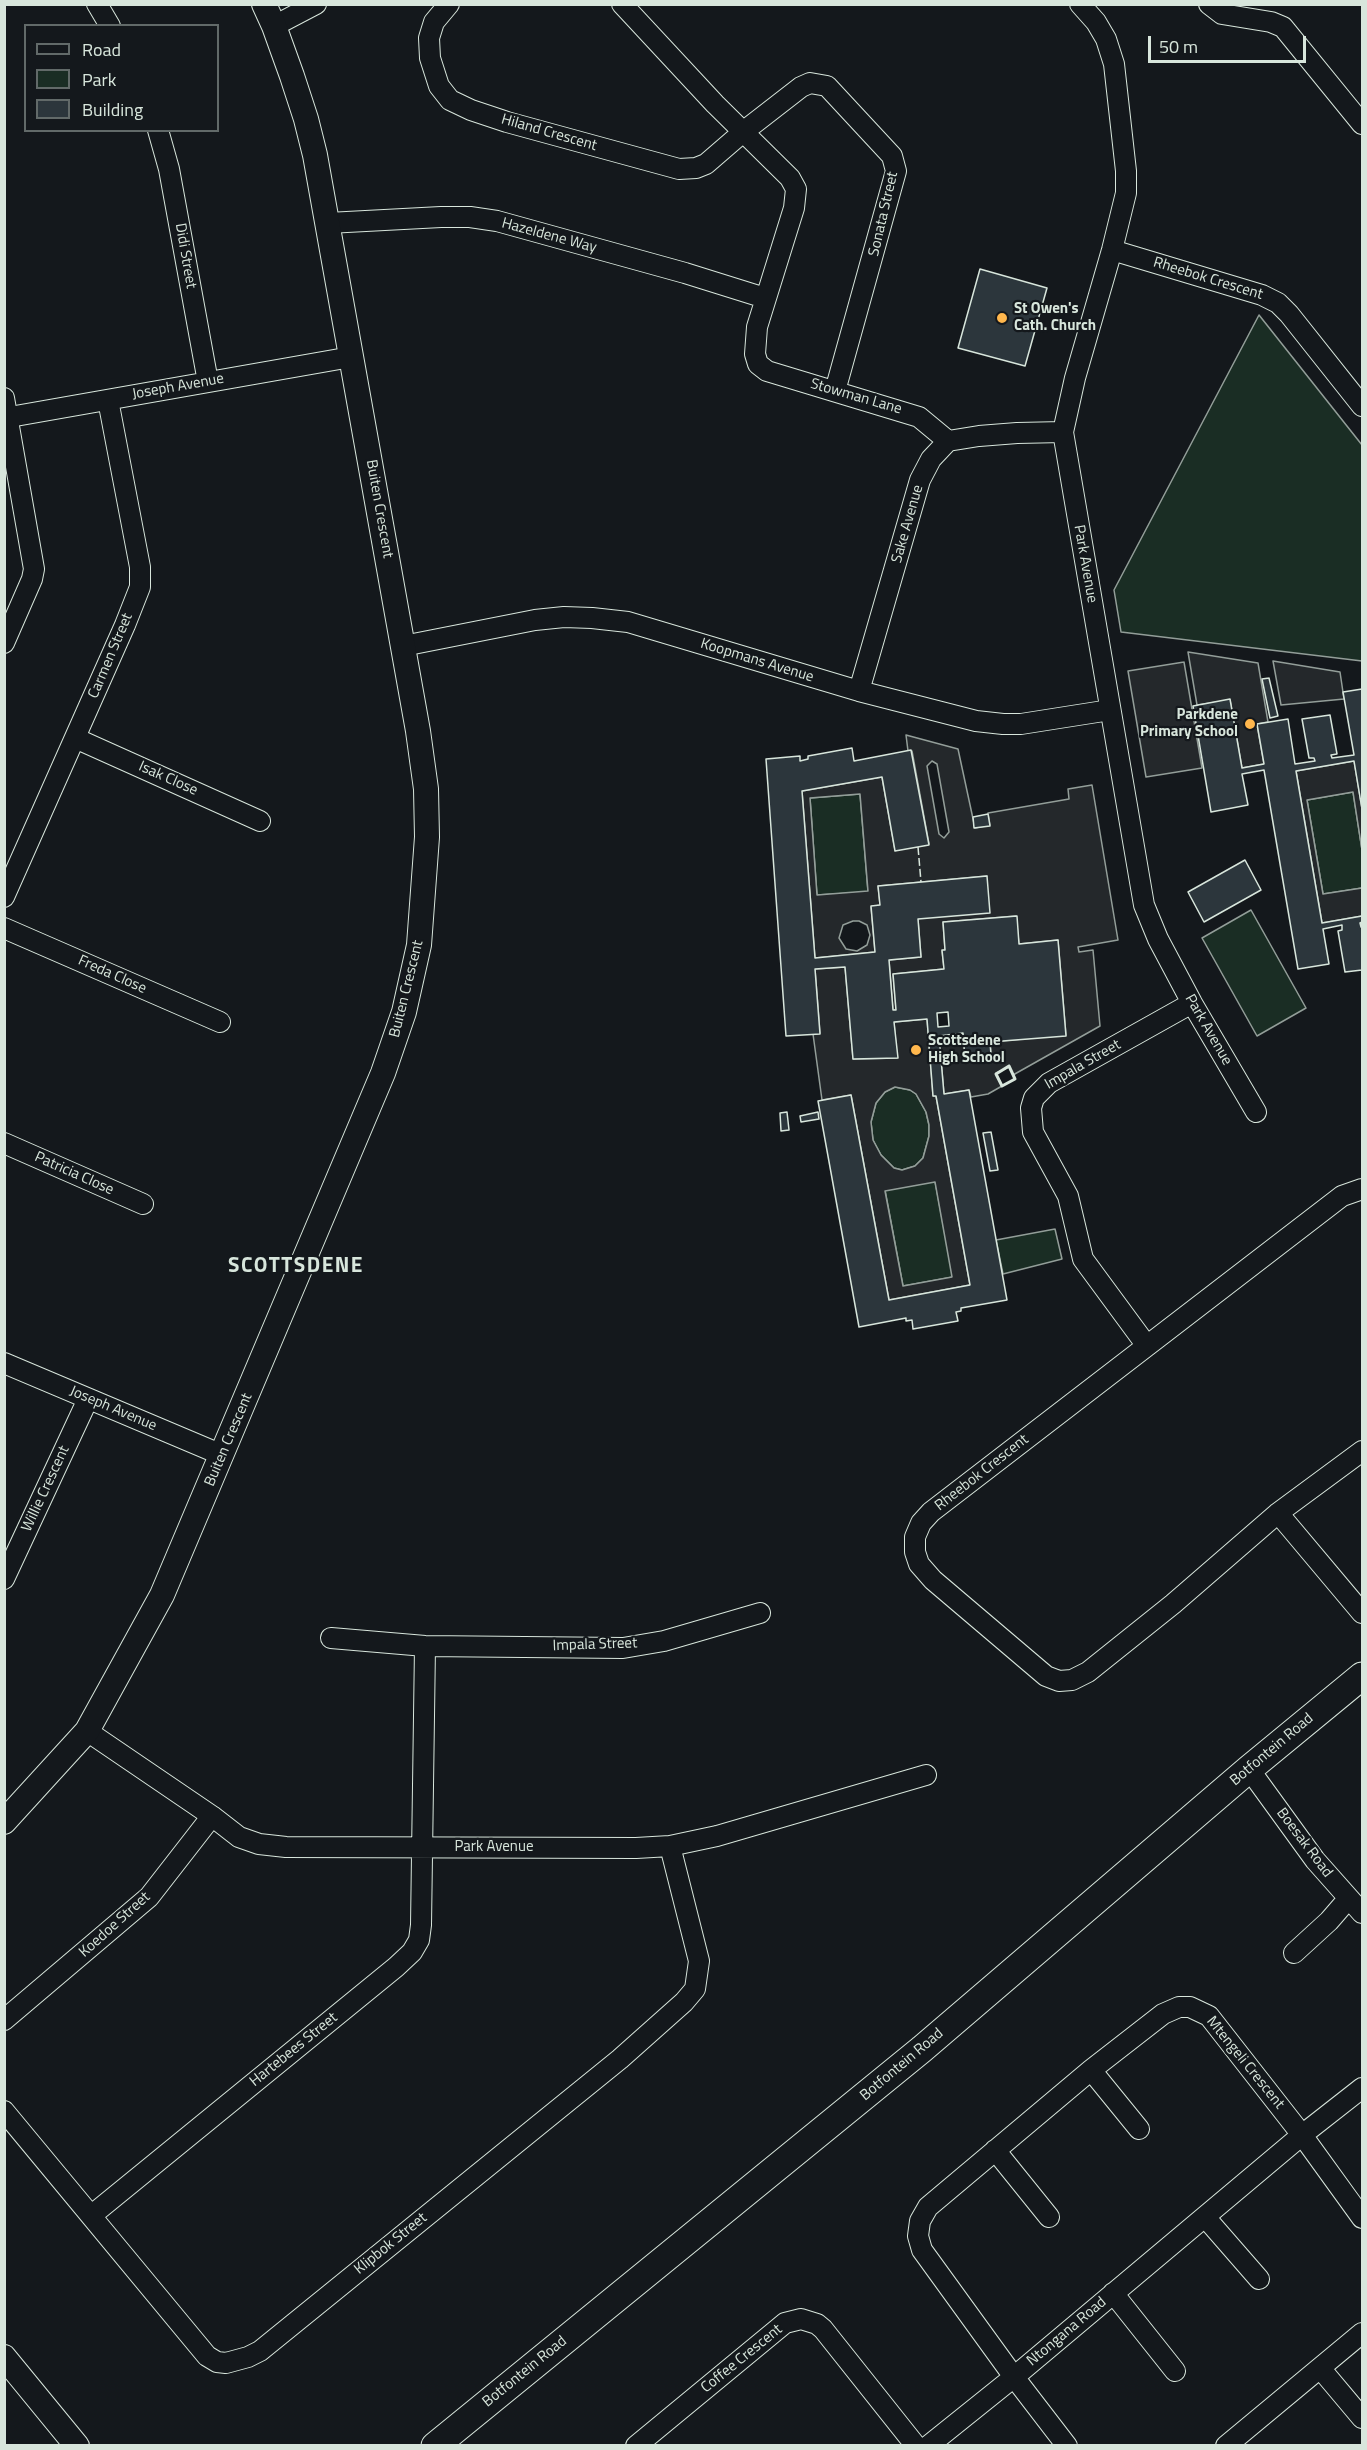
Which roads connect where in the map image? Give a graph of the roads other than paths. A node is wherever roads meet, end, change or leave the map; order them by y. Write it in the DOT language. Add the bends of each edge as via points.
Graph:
graph roads {
  1 [pos="97,4"];
  2 [pos="264,4"];
  3 [pos="316,4"];
  4 [pos="449,4"];
  5 [pos="622,4"];
  6 [pos="1080,4"];
  7 [pos="1209,4"];
  8 [pos="109,24"];
  9 [pos="274,26"];
  10 [pos="1362,124"];
  11 [pos="159,132"];
  12 [pos="743,132"];
  13 [pos="328,223"];
  14 [pos="1112,250"];
  15 [pos="765,298"];
  16 [pos="351,357"];
  17 [pos="208,382"];
  18 [pos="835,392"];
  19 [pos="4,398"];
  20 [pos="108,400"];
  21 [pos="1362,406"];
  22 [pos="6,418"];
  23 [pos="1063,432"];
  24 [pos="948,441"];
  25 [pos="4,643"];
  26 [pos="403,646"];
  27 [pos="859,691"];
  28 [pos="1110,710"];
  29 [pos="75,738"];
  30 [pos="260,821"];
  31 [pos="4,897"];
  32 [pos="4,928"];
  33 [pos="1192,1003"];
  34 [pos="220,1022"];
  35 [pos="1256,1112"];
  36 [pos="4,1143"];
  37 [pos="1362,1189"];
  38 [pos="143,1204"];
  39 [pos="1147,1346"];
  40 [pos="4,1363"];
  41 [pos="88,1399"];
  42 [pos="1362,1451"];
  43 [pos="222,1455"];
  44 [pos="1278,1513"];
  45 [pos="4,1579"];
  46 [pos="760,1613"];
  47 [pos="1362,1613"];
  48 [pos="331,1638"];
  49 [pos="425,1646"];
  50 [pos="1362,1676"];
  51 [pos="87,1731"];
  52 [pos="1249,1768"];
  53 [pos="926,1774"];
  54 [pos="212,1816"];
  55 [pos="4,1822"];
  56 [pos="422,1846"];
  57 [pos="670,1846"];
  58 [pos="1348,1899"];
  59 [pos="1362,1913"];
  60 [pos="1294,1953"];
  61 [pos="4,2020"];
  62 [pos="1091,2070"];
  63 [pos="1362,2088"];
  64 [pos="4,2111"];
  65 [pos="1139,2129"];
  66 [pos="1302,2135"];
  67 [pos="995,2150"];
  68 [pos="92,2216"];
  69 [pos="1049,2217"];
  70 [pos="1206,2217"];
  71 [pos="1362,2218"];
  72 [pos="1259,2279"];
  73 [pos="1113,2293"];
  74 [pos="1362,2333"];
  75 [pos="4,2357"];
  76 [pos="1320,2368"];
  77 [pos="1175,2371"];
  78 [pos="1014,2377"];
  79 [pos="1362,2418"];
  80 [pos="77,2445"];
  81 [pos="435,2445"];
  82 [pos="636,2445"];
  83 [pos="916,2445"];
  84 [pos="928,2445"];
  85 [pos="1067,2445"];
  86 [pos="1226,2445"];
  1 -- 8 [label="street"];
  2 -- 9 [label="street, Buiten Crescent"];
  3 -- 9 [label="street"];
  4 -- 12 [label="street, Hiland Crescent" via="434,22 429,38 430,58 439,86 450,100 471,110 679,169 706,164"];
  5 -- 12 [label="street"];
  6 -- 14 [label="street, Park Avenue" via="1101,30 1114,64 1126,193"];
  7 -- 10 [label="street" via="1222,14 1283,27"];
  9 -- 13 [label="street, Buiten Crescent" via="306,119"];
  11 -- 17 [label="street, Didi Street" via="169,169"];
  12 -- 15 [label="street" via="790,178 796,189 794,208"];
  12 -- 18 [label="street, Sonata Street" via="801,87 818,83 827,86 895,163 885,217"];
  13 -- 15 [label="street, Hazeldene Way" via="441,217 497,221"];
  13 -- 16 [label="street, Buiten Crescent"];
  14 -- 21 [label="street, Rheebok Crescent" via="1278,303"];
  14 -- 23 [label="street, Park Avenue"];
  15 -- 18 [label="street, Stowman Lane" via="757,327 758,364 766,371"];
  16 -- 17 [label="street, Joseph Avenue"];
  16 -- 26 [label="street, Buiten Crescent"];
  17 -- 20 [label="street, Joseph Avenue"];
  18 -- 24 [label="street, Stowman Lane" via="919,417"];
  19 -- 22 [label="street"];
  20 -- 22 [label="street, Joseph Avenue"];
  20 -- 29 [label="street, Carmen Street" via="141,577 125,625"];
  22 -- 25 [label="street" via="34,569"];
  23 -- 24 [label="street"];
  23 -- 28 [label="street, Park Avenue"];
  24 -- 27 [label="street, Sake Avenue" via="931,459 920,480"];
  26 -- 27 [label="street, Koopmans Avenue" via="535,621 592,618 628,622"];
  26 -- 43 [label="street, Buiten Crescent" via="426,789 427,837 419,945 404,1012 383,1073"];
  27 -- 28 [label="street, Koopmans Avenue" via="976,721 1003,724"];
  28 -- 33 [label="street, Park Avenue" via="1144,905"];
  29 -- 30 [label="street, Isak Close"];
  29 -- 31 [label="street, Carmen Street"];
  32 -- 34 [label="street, Freda Close"];
  33 -- 35 [label="street, Park Avenue"];
  33 -- 39 [label="street, Impala Street" via="1049,1083 1034,1098 1031,1108 1033,1132 1068,1196 1083,1259"];
  36 -- 38 [label="street, Patricia Close"];
  37 -- 39 [label="street, Rheebok Crescent" via="1342,1196"];
  39 -- 44 [label="street, Rheebok Crescent" via="931,1512 915,1537 919,1564 1046,1676 1072,1680 1088,1672 1173,1604"];
  40 -- 41 [label="street, Joseph Avenue"];
  41 -- 43 [label="street, Joseph Avenue"];
  41 -- 45 [label="street, Willie Crescent"];
  42 -- 44 [label="street, Rheebok Crescent"];
  43 -- 51 [label="street, Buiten Crescent" via="162,1595"];
  44 -- 47 [label="street"];
  46 -- 49 [label="street, Impala Street" via="664,1641 623,1648"];
  48 -- 49 [label="street, Impala Street"];
  49 -- 56 [label="street"];
  50 -- 52 [label="main road, Botfontein Road"];
  51 -- 54 [label="street, Park Avenue"];
  51 -- 55 [label="street, Buiten Crescent"];
  52 -- 58 [label="street, Boesak Road"];
  52 -- 81 [label="main road, Botfontein Road" via="922,2049"];
  53 -- 57 [label="street, Park Avenue" via="717,1836"];
  54 -- 56 [label="street, Park Avenue" via="239,1837 286,1848"];
  54 -- 61 [label="street, Koedoe Street" via="148,1897"];
  56 -- 57 [label="street, Park Avenue"];
  56 -- 68 [label="street, Hartebees Street" via="421,1925 412,1952"];
  57 -- 68 [label="street, Klipbok Street" via="699,1961 694,1989 620,2059 260,2351 226,2362 207,2356"];
  58 -- 59 [label="street, Boesak Road"];
  58 -- 60 [label="street"];
  62 -- 65 [label="street"];
  62 -- 66 [label="street, Mtengeli Crescent" via="1163,2014 1179,2007 1198,2009 1209,2016"];
  62 -- 67 [label="street, Mtengeli Crescent"];
  63 -- 66 [label="street, Ntongana Road"];
  64 -- 68 [label="street, Klipbok Street"];
  66 -- 70 [label="street, Ntongana Road"];
  66 -- 71 [label="street"];
  67 -- 69 [label="street"];
  67 -- 78 [label="street, Mtengeli Crescent" via="928,2207 918,2236 922,2250"];
  70 -- 72 [label="street"];
  70 -- 73 [label="street, Ntongana Road"];
  73 -- 77 [label="street"];
  73 -- 78 [label="street, Ntongana Road"];
  74 -- 76 [label="street"];
  75 -- 80 [label="street"];
  76 -- 79 [label="street"];
  76 -- 86 [label="street"];
  78 -- 84 [label="street, Ntongana Road"];
  78 -- 85 [label="street, Mtengeli Crescent"];
  82 -- 83 [label="street, Coffee Crescent" via="785,2324 801,2319 823,2330"];
}
